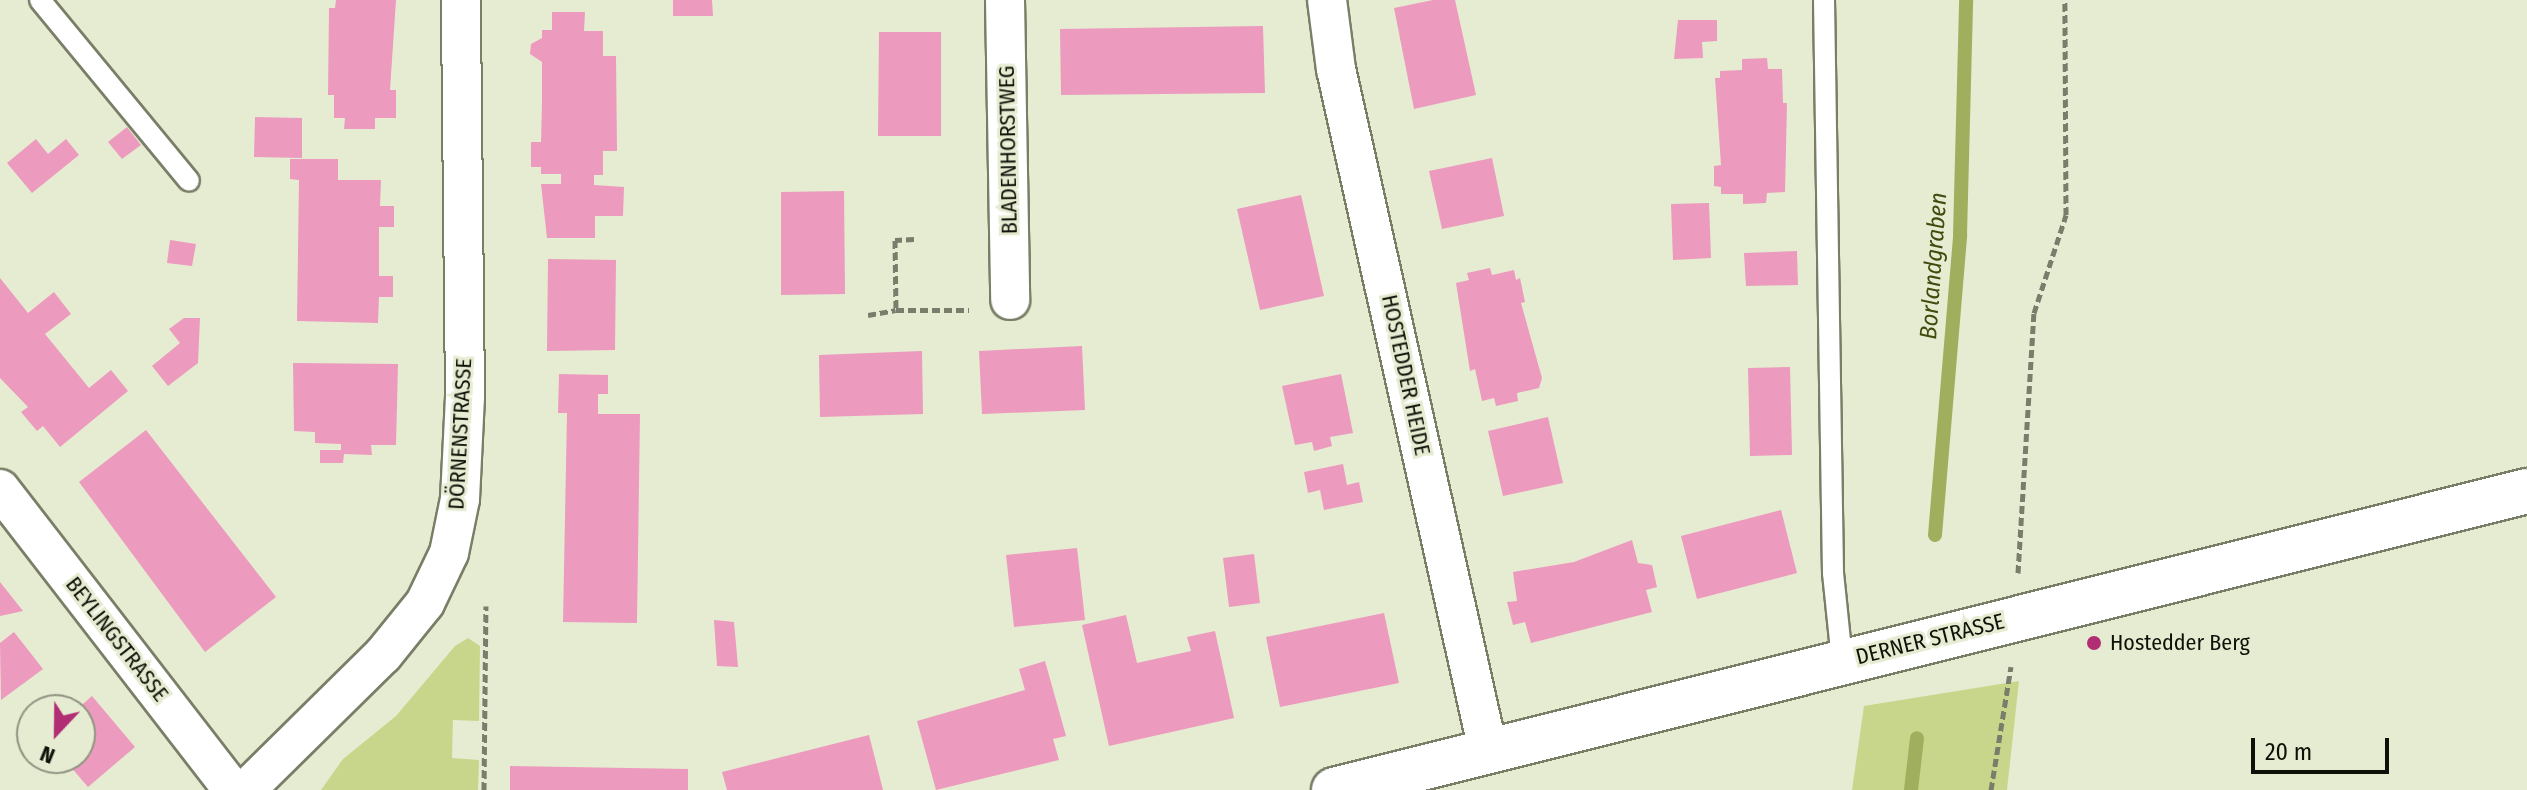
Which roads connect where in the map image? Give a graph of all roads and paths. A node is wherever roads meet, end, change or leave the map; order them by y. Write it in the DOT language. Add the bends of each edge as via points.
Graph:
graph roads {
  1 [pos="40,0"];
  2 [pos="461,0"];
  3 [pos="1005,0"];
  4 [pos="1327,0"];
  5 [pos="1824,0"];
  6 [pos="2065,0"];
  7 [pos="189,181"];
  8 [pos="914,239"];
  9 [pos="996,305"];
  10 [pos="896,310"];
  11 [pos="868,315"];
  12 [pos="0,489"];
  13 [pos="2527,491"];
  14 [pos="486,606"];
  15 [pos="2018,618"];
  16 [pos="1842,660"];
  17 [pos="1488,750"];
  18 [pos="233,790"];
  19 [pos="246,790"];
  20 [pos="484,790"];
  21 [pos="1334,790"];
  22 [pos="1991,790"];
  1 -- 7 [label="lane"];
  2 -- 19 [label="street, DÖRNENSTRASSE" via="465,397 460,499 449,553 425,603 383,655"];
  3 -- 9 [label="street, BLADENHORSTWEG"];
  4 -- 17 [label="street, HOSTEDDER HEIDE" via="1336,69"];
  5 -- 16 [label="lane" via="1833,573"];
  6 -- 15 [label="path" via="2066,215 2034,313"];
  8 -- 10 [label="path" via="895,240"];
  9 -- 10 [label="path"];
  10 -- 11 [label="path"];
  12 -- 18 [label="street, BEYLINGSTRASSE"];
  13 -- 15 [label="main road, DERNER STRASSE"];
  14 -- 20 [label="path"];
  15 -- 16 [label="main road, DERNER STRASSE"];
  15 -- 22 [label="path"];
  16 -- 17 [label="main road, DERNER STRASSE"];
  17 -- 21 [label="main road, DERNER STRASSE"];
}
